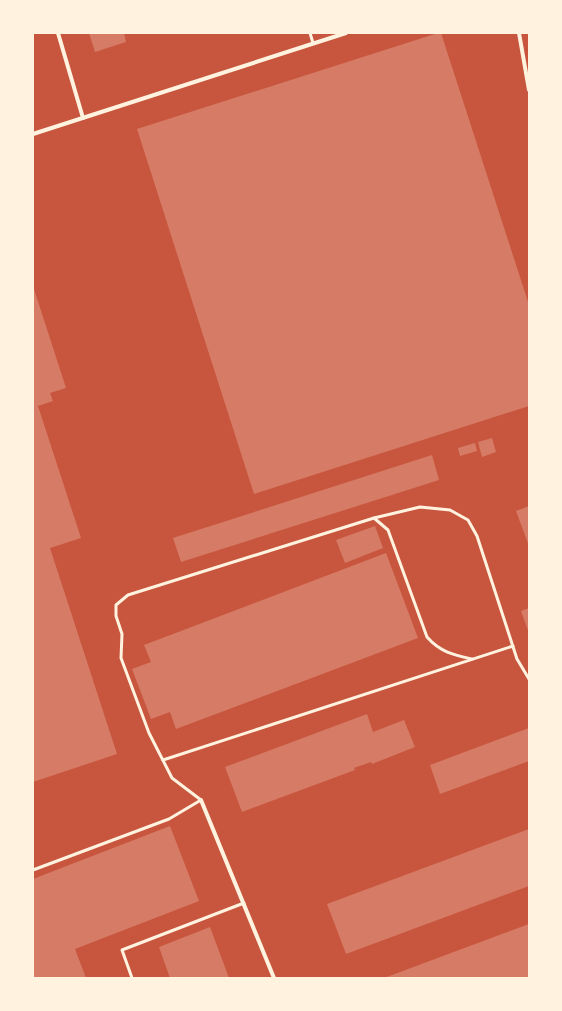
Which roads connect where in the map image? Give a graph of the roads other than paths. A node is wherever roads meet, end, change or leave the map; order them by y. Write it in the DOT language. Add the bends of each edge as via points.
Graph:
graph roads {
  1 [pos="58,33"];
  2 [pos="310,33"];
  3 [pos="346,33"];
  4 [pos="519,33"];
  5 [pos="313,43"];
  6 [pos="529,90"];
  7 [pos="83,118"];
  8 [pos="33,134"];
  9 [pos="374,518"];
  10 [pos="513,646"];
  11 [pos="473,659"];
  12 [pos="529,679"];
  13 [pos="163,760"];
  14 [pos="201,800"];
  15 [pos="33,870"];
  16 [pos="244,903"];
  17 [pos="132,978"];
  18 [pos="274,978"];
  1 -- 7 [label="street"];
  2 -- 5 [label="lane"];
  3 -- 5 [label="street"];
  4 -- 6 [label="street"];
  5 -- 7 [label="street"];
  7 -- 8 [label="street"];
  9 -- 10 [label="lane" via="420,507 450,510 468,520 477,536"];
  9 -- 11 [label="lane" via="388,530 427,637 435,647"];
  9 -- 13 [label="lane" via="128,595 116,605 116,616 122,634 121,658 149,733"];
  10 -- 11 [label="lane"];
  10 -- 12 [label="lane" via="517,659"];
  11 -- 13 [label="lane"];
  13 -- 14 [label="lane" via="172,778"];
  14 -- 15 [label="lane" via="169,819"];
  14 -- 16 [label="street"];
  16 -- 17 [label="lane" via="122,950"];
  16 -- 18 [label="street"];
}
